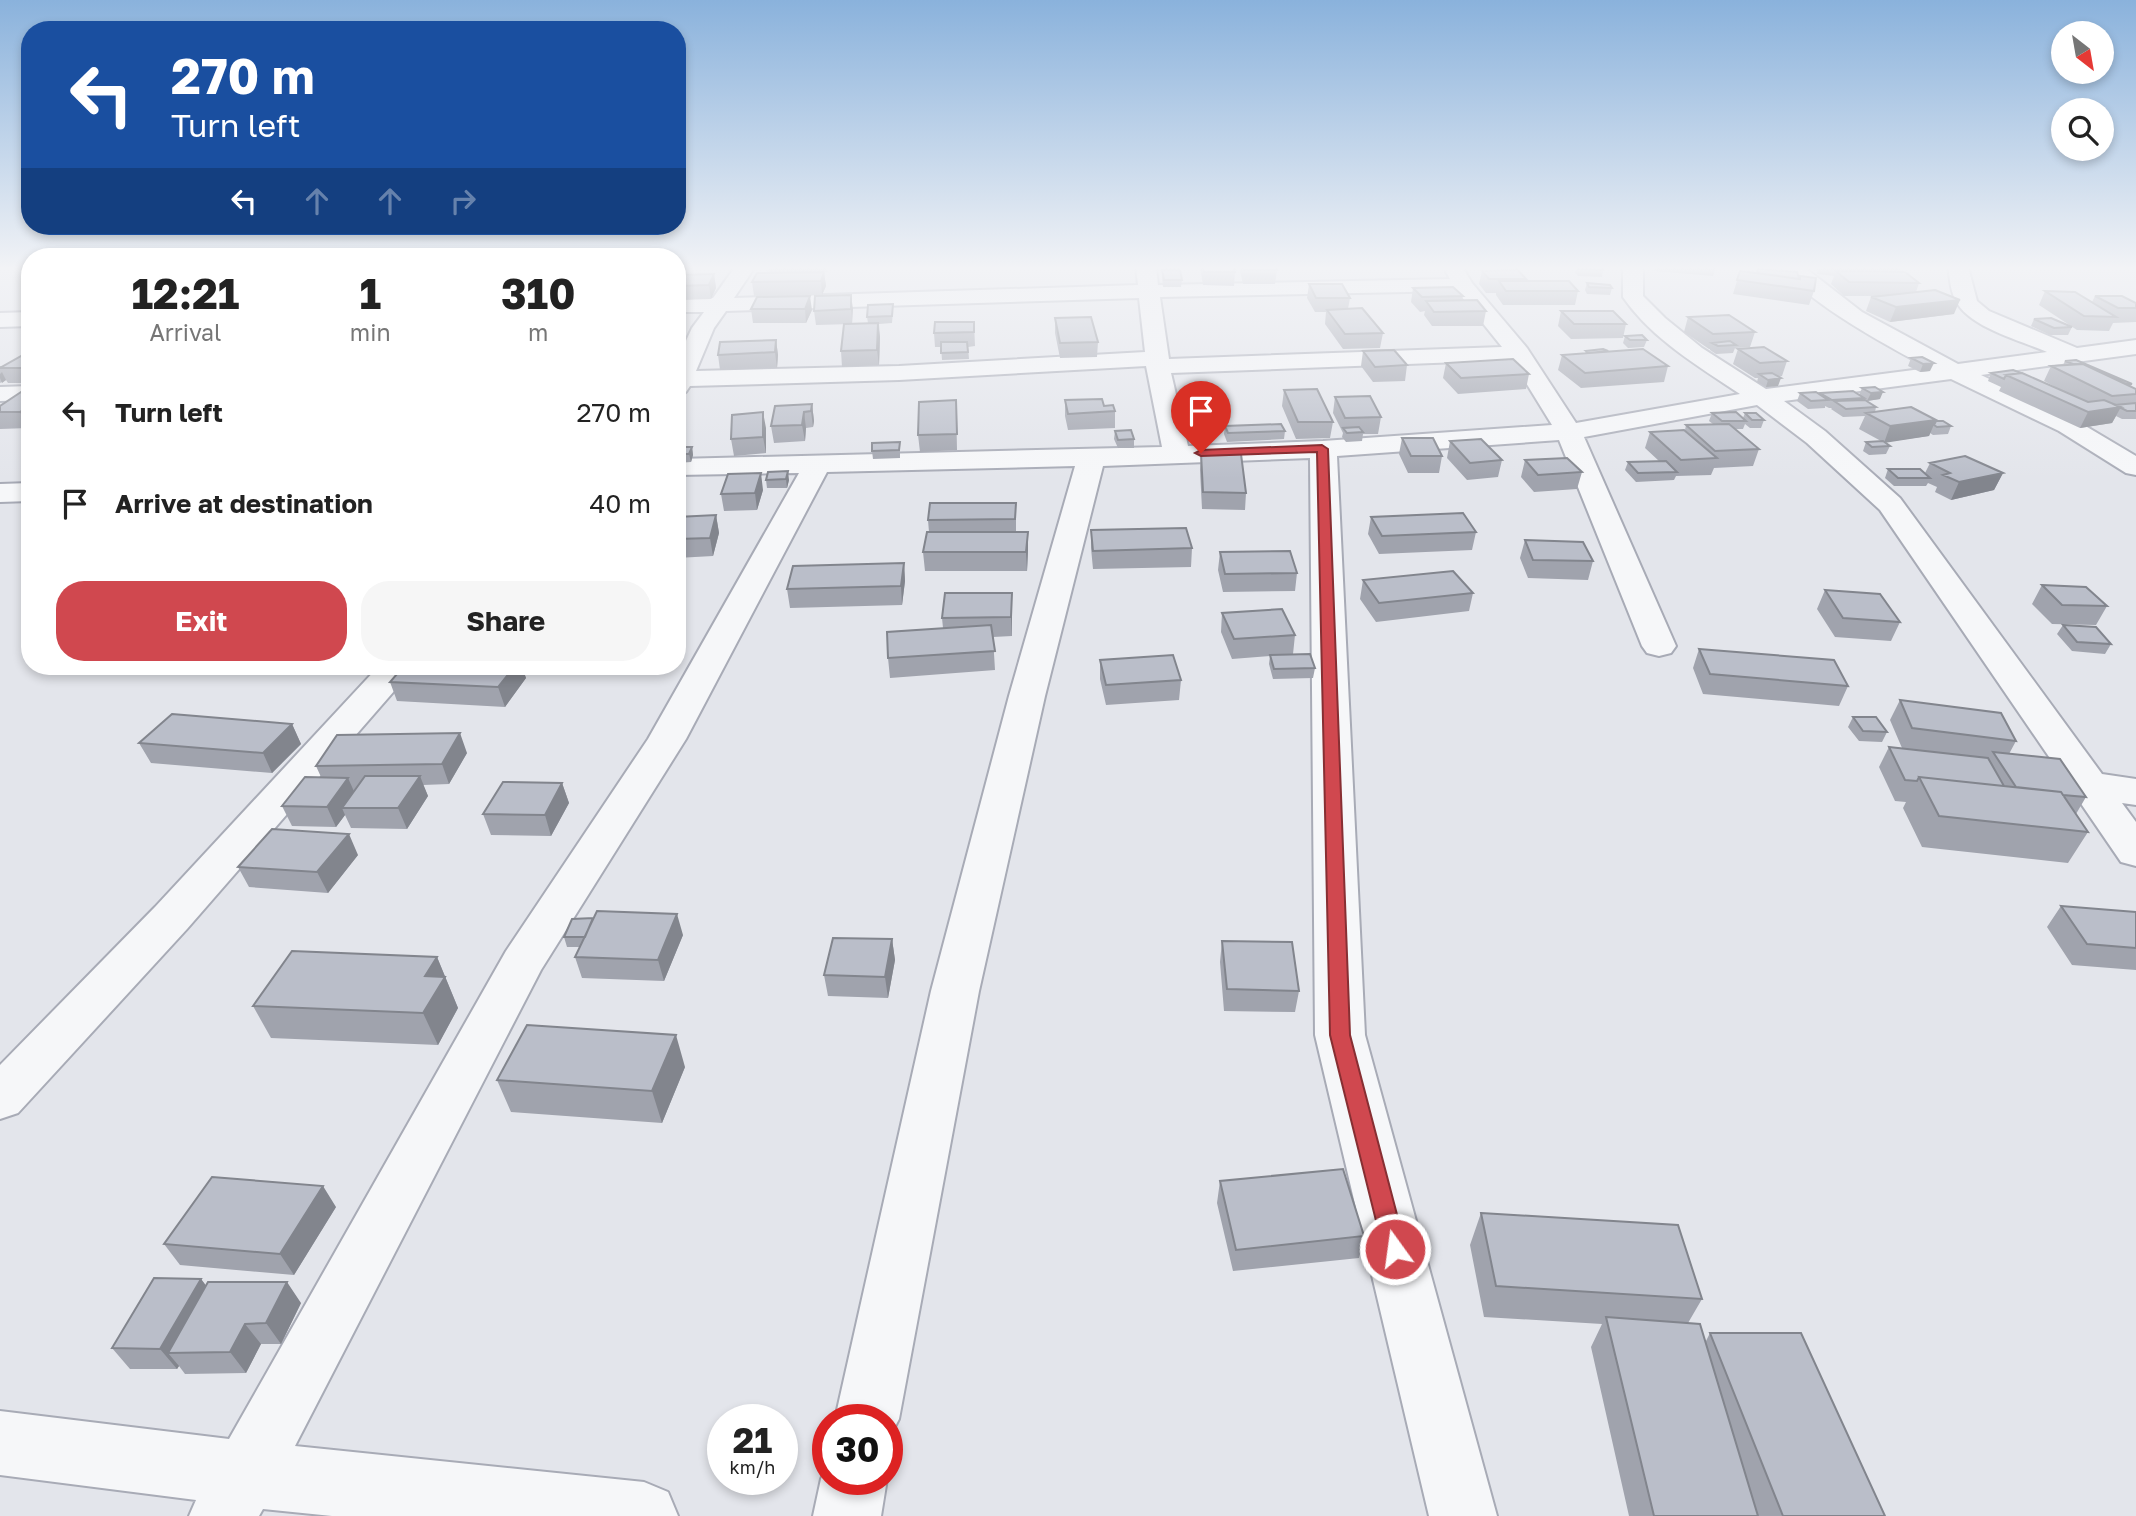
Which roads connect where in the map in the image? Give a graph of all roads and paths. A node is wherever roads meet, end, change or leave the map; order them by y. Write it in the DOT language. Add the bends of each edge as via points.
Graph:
graph roads {
  1 [pos="699,338"];
  2 [pos="1154,338"];
  3 [pos="1507,338"];
  4 [pos="1675,338"];
  5 [pos="1890,338"];
  6 [pos="2033,338"];
  7 [pos="2136,347"];
  8 [pos="1519,353"];
  9 [pos="2075,355"];
  10 [pos="1157,362"];
  11 [pos="686,366"];
  12 [pos="1955,373"];
  13 [pos="686,382"];
  14 [pos="21,393"];
  15 [pos="0,394"];
  16 [pos="1762,397"];
  17 [pos="1569,432"];
  18 [pos="1322,449"];
  19 [pos="1177,454"];
  20 [pos="1091,458"];
  21 [pos="816,466"];
  22 [pos="686,467"];
  23 [pos="2136,467"];
  24 [pos="21,492"];
  25 [pos="0,493"];
  26 [pos="1659,646"];
  27 [pos="390,675"];
  28 [pos="2088,785"];
  29 [pos="2136,792"];
  30 [pos="2136,852"];
  31 [pos="0,1098"];
  32 [pos="869,1404"];
  33 [pos="0,1443"];
  34 [pos="235,1495"];
  35 [pos="851,1495"];
  36 [pos="643,1516"];
  37 [pos="846,1516"];
  38 [pos="1463,1516"];
  1 -- 11 [label="street"];
  2 -- 10 [label="street"];
  3 -- 8 [label="street"];
  4 -- 16 [label="street"];
  5 -- 12 [label="street"];
  6 -- 9 [label="street"];
  7 -- 9 [label="street"];
  8 -- 10 [label="street"];
  8 -- 17 [label="street"];
  9 -- 12 [label="street"];
  10 -- 13 [label="street"];
  10 -- 19 [label="street"];
  12 -- 16 [label="street"];
  12 -- 23 [label="street" via="2069,427"];
  14 -- 15 [label="street"];
  16 -- 17 [label="street"];
  16 -- 28 [label="street" via="1816,437 1890,504"];
  17 -- 18 [label="street"];
  17 -- 26 [label="street"];
  18 -- 19 [label="street"];
  18 -- 38 [label="street" via="1340,1035"];
  19 -- 20 [label="street"];
  20 -- 21 [label="street"];
  20 -- 32 [label="street" via="955,991"];
  21 -- 22 [label="street"];
  21 -- 34 [label="street" via="667,739 522,963"];
  24 -- 25 [label="street"];
  27 -- 31 [label="street" via="171,918"];
  28 -- 29 [label="street"];
  28 -- 30 [label="street"];
  33 -- 34 [label="street"];
  34 -- 36 [label="street"];
  35 -- 37 [label="street"];
}
